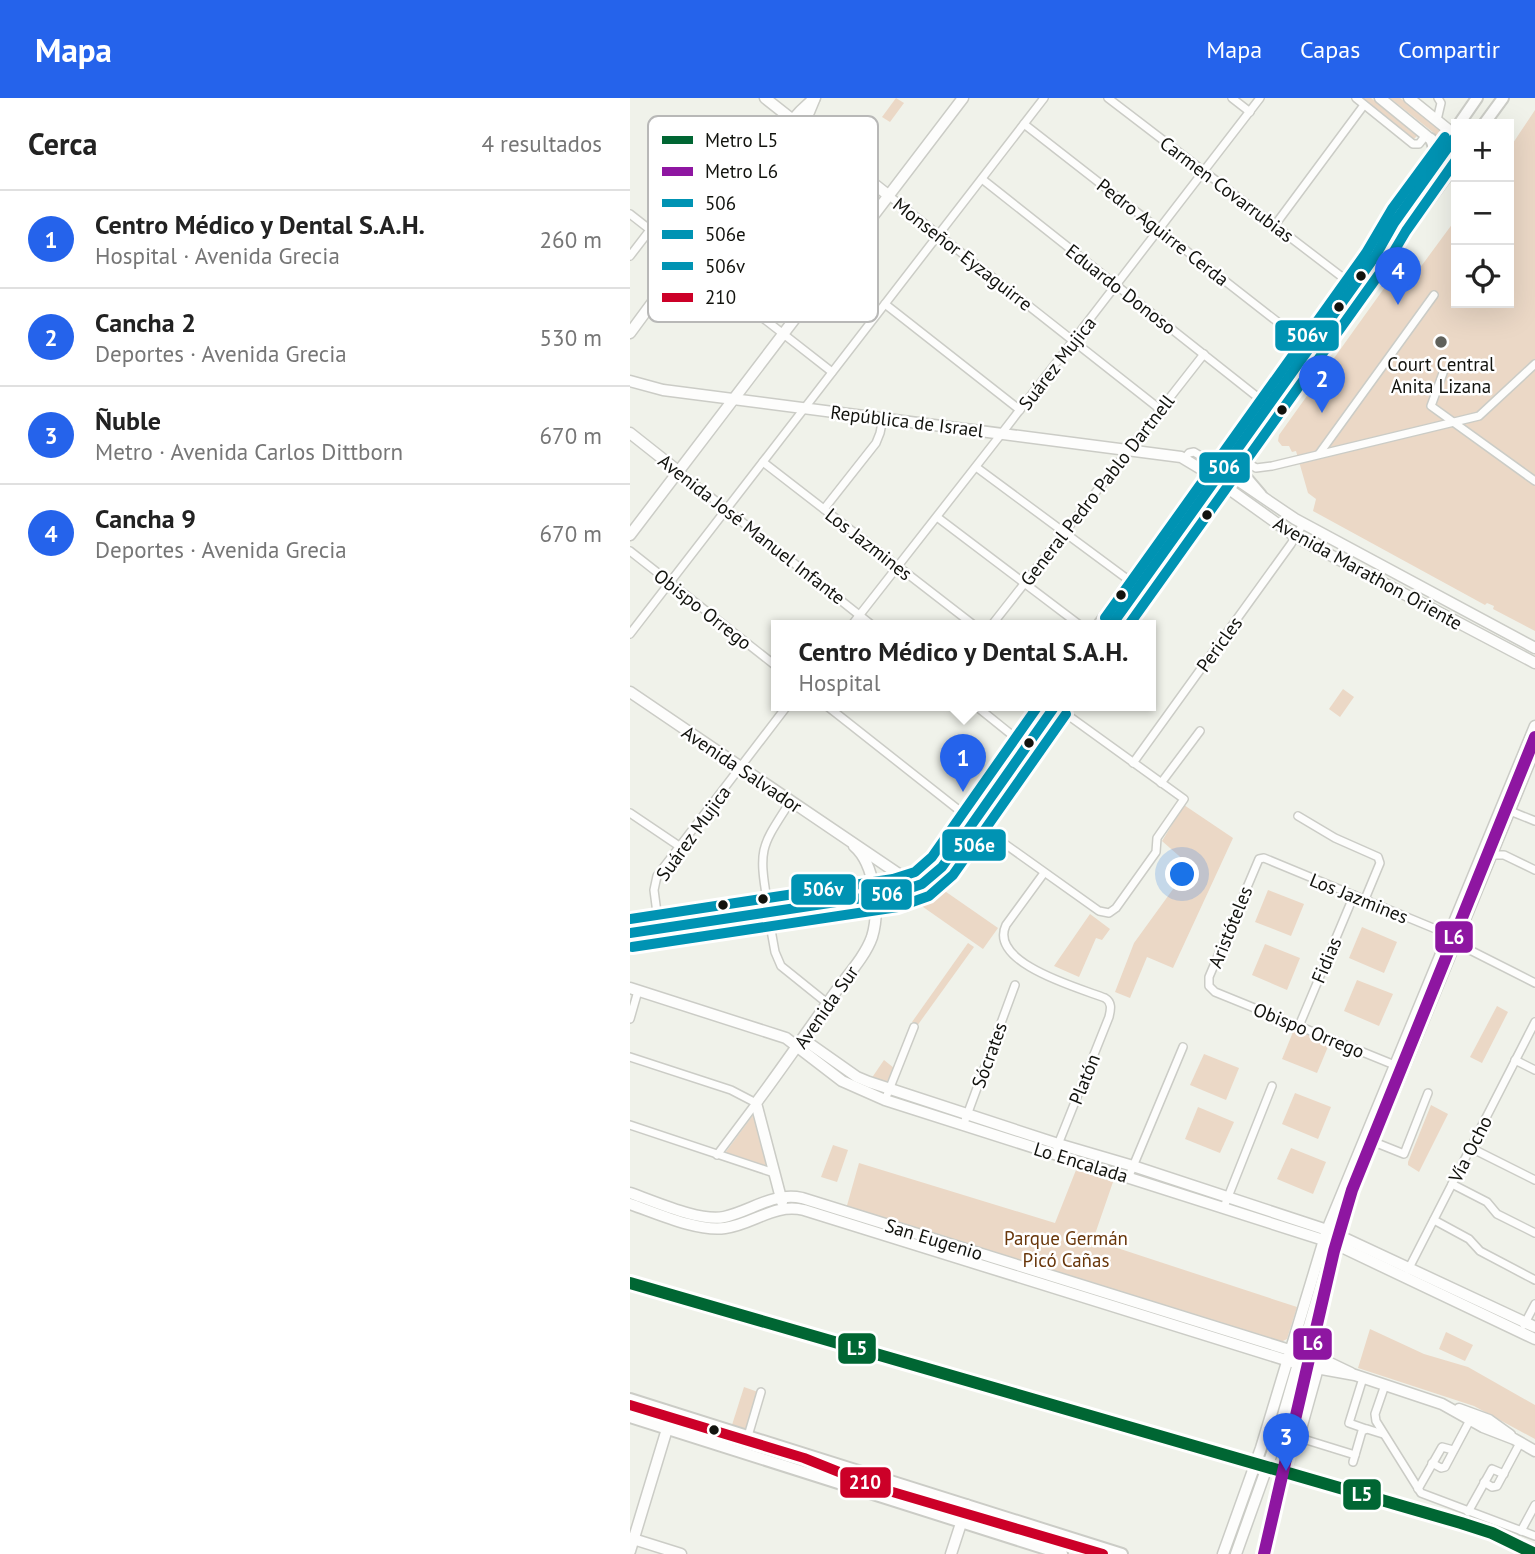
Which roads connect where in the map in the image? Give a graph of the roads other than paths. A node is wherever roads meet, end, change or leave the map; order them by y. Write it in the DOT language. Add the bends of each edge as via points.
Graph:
graph roads {
  1 [pos="765,98"];
  2 [pos="963,98"];
  3 [pos="1044,98"];
  4 [pos="1108,98"];
  5 [pos="1232,98"];
  6 [pos="1260,98"];
  7 [pos="1356,98"];
  8 [pos="1380,98"];
  9 [pos="1409,98"];
  10 [pos="1438,98"];
  11 [pos="1477,98"];
  12 [pos="1503,98"];
  13 [pos="814,99"];
  14 [pos="1364,105"];
  15 [pos="1250,112"];
  16 [pos="787,116"];
  17 [pos="801,116"];
  18 [pos="1463,119"];
  19 [pos="1487,119"];
  20 [pos="1437,120"];
  21 [pos="1024,124"];
  22 [pos="1451,127"];
  23 [pos="1451,136"];
  24 [pos="1429,137"];
  25 [pos="1442,148"];
  26 [pos="1451,156"];
  27 [pos="1434,159"];
  28 [pos="1451,168"];
  29 [pos="1204,171"];
  30 [pos="982,179"];
  31 [pos="878,187"];
  32 [pos="888,195"];
  33 [pos="878,208"];
  34 [pos="630,214"];
  35 [pos="1275,225"];
  36 [pos="648,228"];
  37 [pos="1159,230"];
  38 [pos="648,233"];
  39 [pos="938,235"];
  40 [pos="630,256"];
  41 [pos="1346,280"];
  42 [pos="1116,285"];
  43 [pos="1434,295"];
  44 [pos="885,304"];
  45 [pos="648,309"];
  46 [pos="878,313"];
  47 [pos="768,322"];
  48 [pos="792,322"];
  49 [pos="871,322"];
  50 [pos="630,332"];
  51 [pos="783,334"];
  52 [pos="1073,341"];
  53 [pos="1302,341"];
  54 [pos="1204,354"];
  55 [pos="1535,364"];
  56 [pos="832,373"];
  57 [pos="1443,373"];
  58 [pos="630,381"];
  59 [pos="734,399"];
  60 [pos="1260,399"];
  61 [pos="805,408"];
  62 [pos="1020,410"];
  63 [pos="1161,410"];
  64 [pos="883,418"];
  65 [pos="1453,421"];
  66 [pos="630,433"];
  67 [pos="1002,433"];
  68 [pos="1130,450"];
  69 [pos="1319,455"];
  70 [pos="1243,460"];
  71 [pos="763,462"];
  72 [pos="976,467"];
  73 [pos="1210,469"];
  74 [pos="678,471"];
  75 [pos="1227,481"];
  76 [pos="1535,481"];
  77 [pos="1261,495"];
  78 [pos="727,509"];
  79 [pos="824,509"];
  80 [pos="1286,513"];
  81 [pos="937,517"];
  82 [pos="1303,524"];
  83 [pos="1279,525"];
  84 [pos="1064,532"];
  85 [pos="630,534"];
  86 [pos="1296,537"];
  87 [pos="630,551"];
  88 [pos="897,567"];
  89 [pos="1130,581"];
  90 [pos="670,582"];
  91 [pos="1024,583"];
  92 [pos="859,614"];
  93 [pos="854,620"];
  94 [pos="866,620"];
  95 [pos="967,620"];
  96 [pos="996,620"];
  97 [pos="1074,620"];
  98 [pos="1102,620"];
  99 [pos="1127,620"];
  100 [pos="1502,630"];
  101 [pos="630,634"];
  102 [pos="1495,642"];
  103 [pos="1535,648"];
  104 [pos="771,662"];
  105 [pos="1535,663"];
  106 [pos="630,692"];
  107 [pos="783,711"];
  108 [pos="833,711"];
  109 [pos="982,711"];
  110 [pos="1037,711"];
  111 [pos="1062,711"];
  112 [pos="1066,711"];
  113 [pos="1535,726"];
  114 [pos="1200,731"];
  115 [pos="1017,739"];
  116 [pos="1535,749"];
  117 [pos="1133,763"];
  118 [pos="740,767"];
  119 [pos="1530,774"];
  120 [pos="1161,783"];
  121 [pos="790,802"];
  122 [pos="1510,811"];
  123 [pos="630,813"];
  124 [pos="964,814"];
  125 [pos="1298,816"];
  126 [pos="1535,821"];
  127 [pos="979,825"];
  128 [pos="679,846"];
  129 [pos="854,846"];
  130 [pos="1492,855"];
  131 [pos="1257,862"];
  132 [pos="1535,870"];
  133 [pos="1044,873"];
  134 [pos="906,879"];
  135 [pos="872,885"];
  136 [pos="1353,895"];
  137 [pos="1365,899"];
  138 [pos="767,900"];
  139 [pos="874,903"];
  140 [pos="657,915"];
  141 [pos="630,919"];
  142 [pos="769,919"];
  143 [pos="660,936"];
  144 [pos="630,940"];
  145 [pos="1452,940"];
  146 [pos="1535,982"];
  147 [pos="1015,985"];
  148 [pos="634,989"];
  149 [pos="1215,992"];
  150 [pos="827,1003"];
  151 [pos="630,1019"];
  152 [pos="1535,1022"];
  153 [pos="1299,1026"];
  154 [pos="914,1027"];
  155 [pos="800,1043"];
  156 [pos="1183,1047"];
  157 [pos="630,1057"];
  158 [pos="1516,1060"];
  159 [pos="1399,1067"];
  160 [pos="1535,1070"];
  161 [pos="1272,1086"];
  162 [pos="889,1089"];
  163 [pos="1428,1093"];
  164 [pos="885,1100"];
  165 [pos="756,1103"];
  166 [pos="967,1114"];
  167 [pos="630,1125"];
  168 [pos="963,1126"];
  169 [pos="1374,1142"];
  170 [pos="1471,1148"];
  171 [pos="1056,1149"];
  172 [pos="717,1155"];
  173 [pos="1133,1166"];
  174 [pos="774,1173"];
  175 [pos="1129,1176"];
  176 [pos="1535,1180"];
  177 [pos="1452,1184"];
  178 [pos="630,1193"];
  179 [pos="780,1197"];
  180 [pos="1226,1202"];
  181 [pos="630,1204"];
  182 [pos="827,1205"];
  183 [pos="660,1208"];
  184 [pos="784,1208"];
  185 [pos="819,1214"];
  186 [pos="1434,1220"];
  187 [pos="1535,1233"];
  188 [pos="1330,1237"];
  189 [pos="1407,1272"];
  190 [pos="1024,1273"];
  191 [pos="1535,1280"];
  192 [pos="1535,1304"];
  193 [pos="1527,1327"];
  194 [pos="1535,1339"];
  195 [pos="1288,1355"];
  196 [pos="1299,1359"];
  197 [pos="1320,1370"];
  198 [pos="1359,1377"];
  199 [pos="1385,1385"];
  200 [pos="761,1392"];
  201 [pos="630,1399"];
  202 [pos="1452,1408"];
  203 [pos="664,1410"];
  204 [pos="630,1417"];
  205 [pos="1471,1420"];
  206 [pos="667,1429"];
  207 [pos="1366,1429"];
  208 [pos="1384,1434"];
  209 [pos="748,1436"];
  210 [pos="1517,1441"];
  211 [pos="1453,1450"];
  212 [pos="1535,1451"];
  213 [pos="1432,1463"];
  214 [pos="1504,1474"];
  215 [pos="1484,1482"];
  216 [pos="1418,1489"];
  217 [pos="967,1505"];
  218 [pos="1535,1505"];
  219 [pos="1468,1512"];
  220 [pos="961,1522"];
  221 [pos="1521,1531"];
  222 [pos="1535,1536"];
  223 [pos="632,1539"];
  224 [pos="630,1551"];
  225 [pos="681,1554"];
  226 [pos="951,1554"];
  227 [pos="1062,1554"];
  228 [pos="1122,1554"];
  229 [pos="1223,1554"];
  230 [pos="1236,1554"];
  1 -- 16 [label="main road, Monseñor Eyzaguirre"];
  2 -- 32 [label="main road"];
  3 -- 21 [label="street"];
  4 -- 29 [label="street, Carmen Covarrubias"];
  5 -- 15 [label="street"];
  6 -- 15 [label="street, Suárez Mujica"];
  7 -- 14 [label="street"];
  8 -- 24 [label="main road"];
  9 -- 20 [label="main road"];
  10 -- 20 [label="street"];
  11 -- 18 [label="main road"];
  12 -- 19 [label="main road"];
  13 -- 17 [label="main road"];
  14 -- 24 [label="street" via="1413,144"];
  14 -- 35 [label="street"];
  15 -- 29 [label="street, Suárez Mujica"];
  20 -- 22 [label="main road"];
  21 -- 30 [label="street"];
  21 -- 37 [label="street, Pedro Aguirre Cerda"];
  23 -- 25 [label="main road"];
  24 -- 25 [label="main road"];
  24 -- 27 [label="main road"];
  25 -- 26 [label="main road"];
  25 -- 27 [label="main road"];
  27 -- 41 [label="main road"];
  28 -- 70 [label="main road"];
  29 -- 35 [label="street, Carmen Covarrubias"];
  29 -- 37 [label="street, Suárez Mujica"];
  30 -- 39 [label="street"];
  30 -- 42 [label="street, Eduardo Donoso"];
  31 -- 32 [label="main road, Monseñor Eyzaguirre"];
  32 -- 33 [label="main road"];
  32 -- 39 [label="street, Monseñor Eyzaguirre"];
  34 -- 36 [label="street"];
  35 -- 41 [label="street, Carmen Covarrubias"];
  37 -- 42 [label="street, Suárez Mujica"];
  37 -- 53 [label="street, Pedro Aguirre Cerda"];
  38 -- 40 [label="street"];
  39 -- 44 [label="street"];
  39 -- 52 [label="street, Monseñor Eyzaguirre"];
  41 -- 53 [label="main road"];
  42 -- 52 [label="street, Suárez Mujica"];
  42 -- 54 [label="street, Eduardo Donoso"];
  43 -- 69 [label="street"];
  44 -- 46 [label="street"];
  44 -- 62 [label="street"];
  45 -- 50 [label="main road"];
  47 -- 51 [label="street"];
  48 -- 51 [label="main road"];
  49 -- 56 [label="street"];
  51 -- 56 [label="street"];
  51 -- 59 [label="main road"];
  52 -- 62 [label="street, Suárez Mujica"];
  52 -- 63 [label="street, Monseñor Eyzaguirre"];
  53 -- 60 [label="main road"];
  54 -- 60 [label="street, Eduardo Donoso"];
  54 -- 63 [label="street, General Pedro Pablo Dartnell"];
  55 -- 65 [label="street" via="1479,416"];
  56 -- 61 [label="street"];
  57 -- 65 [label="street" via="1431,406"];
  58 -- 59 [label="main road, República de Israel" via="655,389"];
  59 -- 61 [label="main road, República de Israel"];
  59 -- 74 [label="main road"];
  60 -- 73 [label="main road"];
  61 -- 64 [label="main road, República de Israel"];
  61 -- 71 [label="street"];
  62 -- 67 [label="street, Suárez Mujica"];
  63 -- 68 [label="street, General Pedro Pablo Dartnell"];
  64 -- 67 [label="main road, República de Israel"];
  64 -- 79 [label="street" via="876,443"];
  65 -- 69 [label="street"];
  65 -- 76 [label="street"];
  66 -- 74 [label="main road, Avenida José Manuel Infante"];
  67 -- 68 [label="main road, República de Israel"];
  67 -- 72 [label="street, Suárez Mujica"];
  68 -- 73 [label="main road, República de Israel" via="1185,458"];
  68 -- 84 [label="street, General Pedro Pablo Dartnell"];
  69 -- 70 [label="street" via="1256,468"];
  70 -- 75 [label="main road"];
  70 -- 77 [label="main road" via="1244,475"];
  71 -- 78 [label="street"];
  71 -- 79 [label="street, Los Jazmines"];
  72 -- 81 [label="street, Suárez Mujica"];
  72 -- 84 [label="street"];
  73 -- 75 [label="main road, Avenida Marathon Oriente"];
  73 -- 89 [label="main road"];
  74 -- 78 [label="street, Avenida José Manuel Infante"];
  74 -- 85 [label="main road"];
  75 -- 77 [label="main road, Avenida Marathon Oriente"];
  75 -- 83 [label="main road, Avenida Marathon Oriente"];
  75 -- 99 [label="main road"];
  77 -- 80 [label="main road, Avenida Marathon Oriente"];
  78 -- 90 [label="street"];
  78 -- 92 [label="street, Avenida José Manuel Infante"];
  79 -- 88 [label="street, Los Jazmines"];
  80 -- 82 [label="main road, Avenida Marathon Oriente"];
  80 -- 83 [label="main road"];
  81 -- 88 [label="street, Suárez Mujica"];
  81 -- 91 [label="street"];
  82 -- 86 [label="street, Pericles"];
  82 -- 100 [label="main road, Avenida Marathon Oriente"];
  83 -- 86 [label="main road, Avenida Marathon Oriente"];
  84 -- 89 [label="street"];
  84 -- 91 [label="street, General Pedro Pablo Dartnell"];
  86 -- 102 [label="main road, Avenida Marathon Oriente"];
  86 -- 117 [label="street, Pericles"];
  87 -- 90 [label="street, Obispo Orrego"];
  88 -- 92 [label="street, Suárez Mujica"];
  88 -- 95 [label="street, Los Jazmines"];
  89 -- 98 [label="main road"];
  90 -- 101 [label="street"];
  90 -- 104 [label="street, Obispo Orrego"];
  91 -- 96 [label="street, General Pedro Pablo Dartnell"];
  91 -- 97 [label="street"];
  92 -- 93 [label="street, Suárez Mujica"];
  92 -- 94 [label="street, Avenida José Manuel Infante"];
  100 -- 102 [label="main road"];
  100 -- 103 [label="main road, Avenida Marathon Oriente"];
  102 -- 105 [label="main road, Avenida Marathon Oriente"];
  106 -- 118 [label="main road, Avenida Salvador"];
  107 -- 118 [label="street, Suárez Mujica"];
  108 -- 124 [label="street"];
  109 -- 115 [label="street"];
  110 -- 115 [label="main road"];
  111 -- 127 [label="main road"];
  112 -- 117 [label="street"];
  113 -- 145 [label="main road"];
  114 -- 120 [label="street"];
  115 -- 124 [label="main road"];
  116 -- 119 [label="main road"];
  117 -- 120 [label="street"];
  118 -- 121 [label="main road, Avenida Salvador"];
  118 -- 128 [label="street, Suárez Mujica"];
  119 -- 122 [label="main road"];
  120 -- 133 [label="street" via="1184,799 1157,838 1156,852 1113,911 1099,911"];
  121 -- 129 [label="main road, Avenida Salvador"];
  121 -- 138 [label="street" via="763,849"];
  122 -- 126 [label="street"];
  122 -- 130 [label="main road"];
  123 -- 128 [label="street"];
  124 -- 127 [label="street"];
  124 -- 134 [label="main road" via="932,859"];
  125 -- 137 [label="street" via="1378,857 1380,863"];
  127 -- 133 [label="street"];
  127 -- 139 [label="main road" via="930,887 910,897"];
  128 -- 140 [label="street, Suárez Mujica" via="655,881"];
  129 -- 134 [label="main road, Avenida Salvador"];
  129 -- 135 [label="main road, Avenida Salvador" via="864,859"];
  130 -- 132 [label="street" via="1504,855"];
  130 -- 145 [label="main road"];
  131 -- 136 [label="street, Los Jazmines" via="1264,858"];
  131 -- 149 [label="street, Aristóteles" via="1209,979"];
  133 -- 171 [label="street, Platón" via="1006,925 1004,944 1031,968 1109,1002 1109,1017"];
  134 -- 135 [label="main road"];
  135 -- 138 [label="main road"];
  135 -- 139 [label="main road, Avenida Salvador"];
  136 -- 137 [label="street, Los Jazmines"];
  136 -- 153 [label="street, Fidias"];
  137 -- 145 [label="street, Los Jazmines"];
  138 -- 140 [label="main road"];
  139 -- 142 [label="main road"];
  139 -- 150 [label="main road, Avenida Sur" via="871,940"];
  140 -- 141 [label="main road"];
  140 -- 143 [label="street, Suárez Mujica"];
  142 -- 143 [label="main road"];
  142 -- 150 [label="street" via="779,963"];
  143 -- 144 [label="main road"];
  145 -- 146 [label="street, Los Jazmines"];
  145 -- 159 [label="main road"];
  147 -- 166 [label="street, Sócrates"];
  148 -- 151 [label="street"];
  148 -- 155 [label="main road, Lo Encalada"];
  149 -- 153 [label="street, Obispo Orrego"];
  150 -- 155 [label="main road, Avenida Sur"];
  152 -- 158 [label="street, Vía Ocho"];
  153 -- 159 [label="street, Obispo Orrego"];
  154 -- 162 [label="street"];
  155 -- 162 [label="main road, Lo Encalada" via="857,1077"];
  155 -- 164 [label="main road, Lo Encalada" via="842,1082"];
  155 -- 165 [label="main road, Avenida Sur"];
  156 -- 173 [label="street"];
  157 -- 165 [label="street" via="731,1090"];
  158 -- 160 [label="street"];
  158 -- 170 [label="street, Vía Ocho"];
  159 -- 169 [label="main road"];
  159 -- 188 [label="main road"];
  161 -- 180 [label="street"];
  162 -- 164 [label="street"];
  162 -- 166 [label="main road, Lo Encalada"];
  163 -- 169 [label="street" via="1404,1154"];
  164 -- 168 [label="main road, Lo Encalada"];
  165 -- 172 [label="street, Avenida Sur"];
  165 -- 174 [label="main road"];
  166 -- 168 [label="street, Sócrates"];
  166 -- 171 [label="main road, Lo Encalada"];
  167 -- 172 [label="street"];
  168 -- 171 [label="main road, Lo Encalada"];
  169 -- 188 [label="main road"];
  170 -- 176 [label="street"];
  170 -- 177 [label="street, Vía Ocho"];
  171 -- 173 [label="main road, Lo Encalada"];
  171 -- 175 [label="main road, Lo Encalada"];
  172 -- 174 [label="street"];
  173 -- 175 [label="street"];
  173 -- 180 [label="main road, Lo Encalada"];
  174 -- 179 [label="main road"];
  175 -- 180 [label="main road, Lo Encalada"];
  177 -- 186 [label="street, Vía Ocho"];
  177 -- 187 [label="street"];
  178 -- 183 [label="main road, San Eugenio"];
  179 -- 182 [label="main road, San Eugenio"];
  179 -- 183 [label="main road, San Eugenio" via="727,1216"];
  179 -- 184 [label="main road"];
  180 -- 188 [label="main road, Lo Encalada"];
  181 -- 183 [label="main road, San Eugenio"];
  182 -- 185 [label="main road"];
  182 -- 190 [label="main road, San Eugenio"];
  183 -- 184 [label="main road, San Eugenio" via="702,1227 722,1229"];
  184 -- 185 [label="main road, San Eugenio"];
  185 -- 190 [label="main road, San Eugenio"];
  186 -- 189 [label="street, Vía Ocho"];
  186 -- 191 [label="street"];
  188 -- 189 [label="main road, Lo Encalada"];
  188 -- 195 [label="main road"];
  188 -- 196 [label="main road"];
  189 -- 193 [label="main road, Lo Encalada"];
  190 -- 195 [label="main road, San Eugenio"];
  192 -- 193 [label="street"];
  193 -- 194 [label="main road, Lo Encalada"];
  195 -- 196 [label="main road, San Eugenio"];
  195 -- 229 [label="main road"];
  196 -- 197 [label="main road, San Eugenio"];
  196 -- 198 [label="main road, San Eugenio" via="1336,1365"];
  196 -- 230 [label="main road"];
  197 -- 198 [label="main road, San Eugenio"];
  197 -- 207 [label="street" via="1300,1438 1354,1459"];
  198 -- 199 [label="main road, San Eugenio"];
  198 -- 207 [label="street" via="1349,1423"];
  199 -- 202 [label="main road, San Eugenio"];
  199 -- 208 [label="street" via="1375,1414"];
  200 -- 209 [label="street"];
  201 -- 203 [label="main road"];
  202 -- 205 [label="main road, San Eugenio"];
  202 -- 210 [label="main road, San Eugenio" via="1489,1420"];
  203 -- 206 [label="main road"];
  203 -- 209 [label="main road"];
  204 -- 206 [label="main road"];
  205 -- 210 [label="main road, San Eugenio"];
  205 -- 211 [label="street"];
  206 -- 220 [label="main road"];
  206 -- 223 [label="main road"];
  207 -- 208 [label="street"];
  208 -- 216 [label="street"];
  209 -- 217 [label="main road"];
  210 -- 212 [label="main road, San Eugenio"];
  210 -- 214 [label="street"];
  211 -- 213 [label="street" via="1442,1447"];
  211 -- 213 [label="street" via="1444,1467"];
  213 -- 216 [label="street"];
  214 -- 215 [label="street" via="1496,1487"];
  214 -- 215 [label="street" via="1493,1468"];
  215 -- 219 [label="street"];
  216 -- 219 [label="street"];
  217 -- 220 [label="main road"];
  217 -- 228 [label="main road"];
  218 -- 221 [label="street"];
  219 -- 221 [label="street"];
  220 -- 226 [label="main road"];
  220 -- 227 [label="main road"];
  221 -- 222 [label="street"];
  223 -- 224 [label="main road"];
  223 -- 225 [label="main road"];
}
